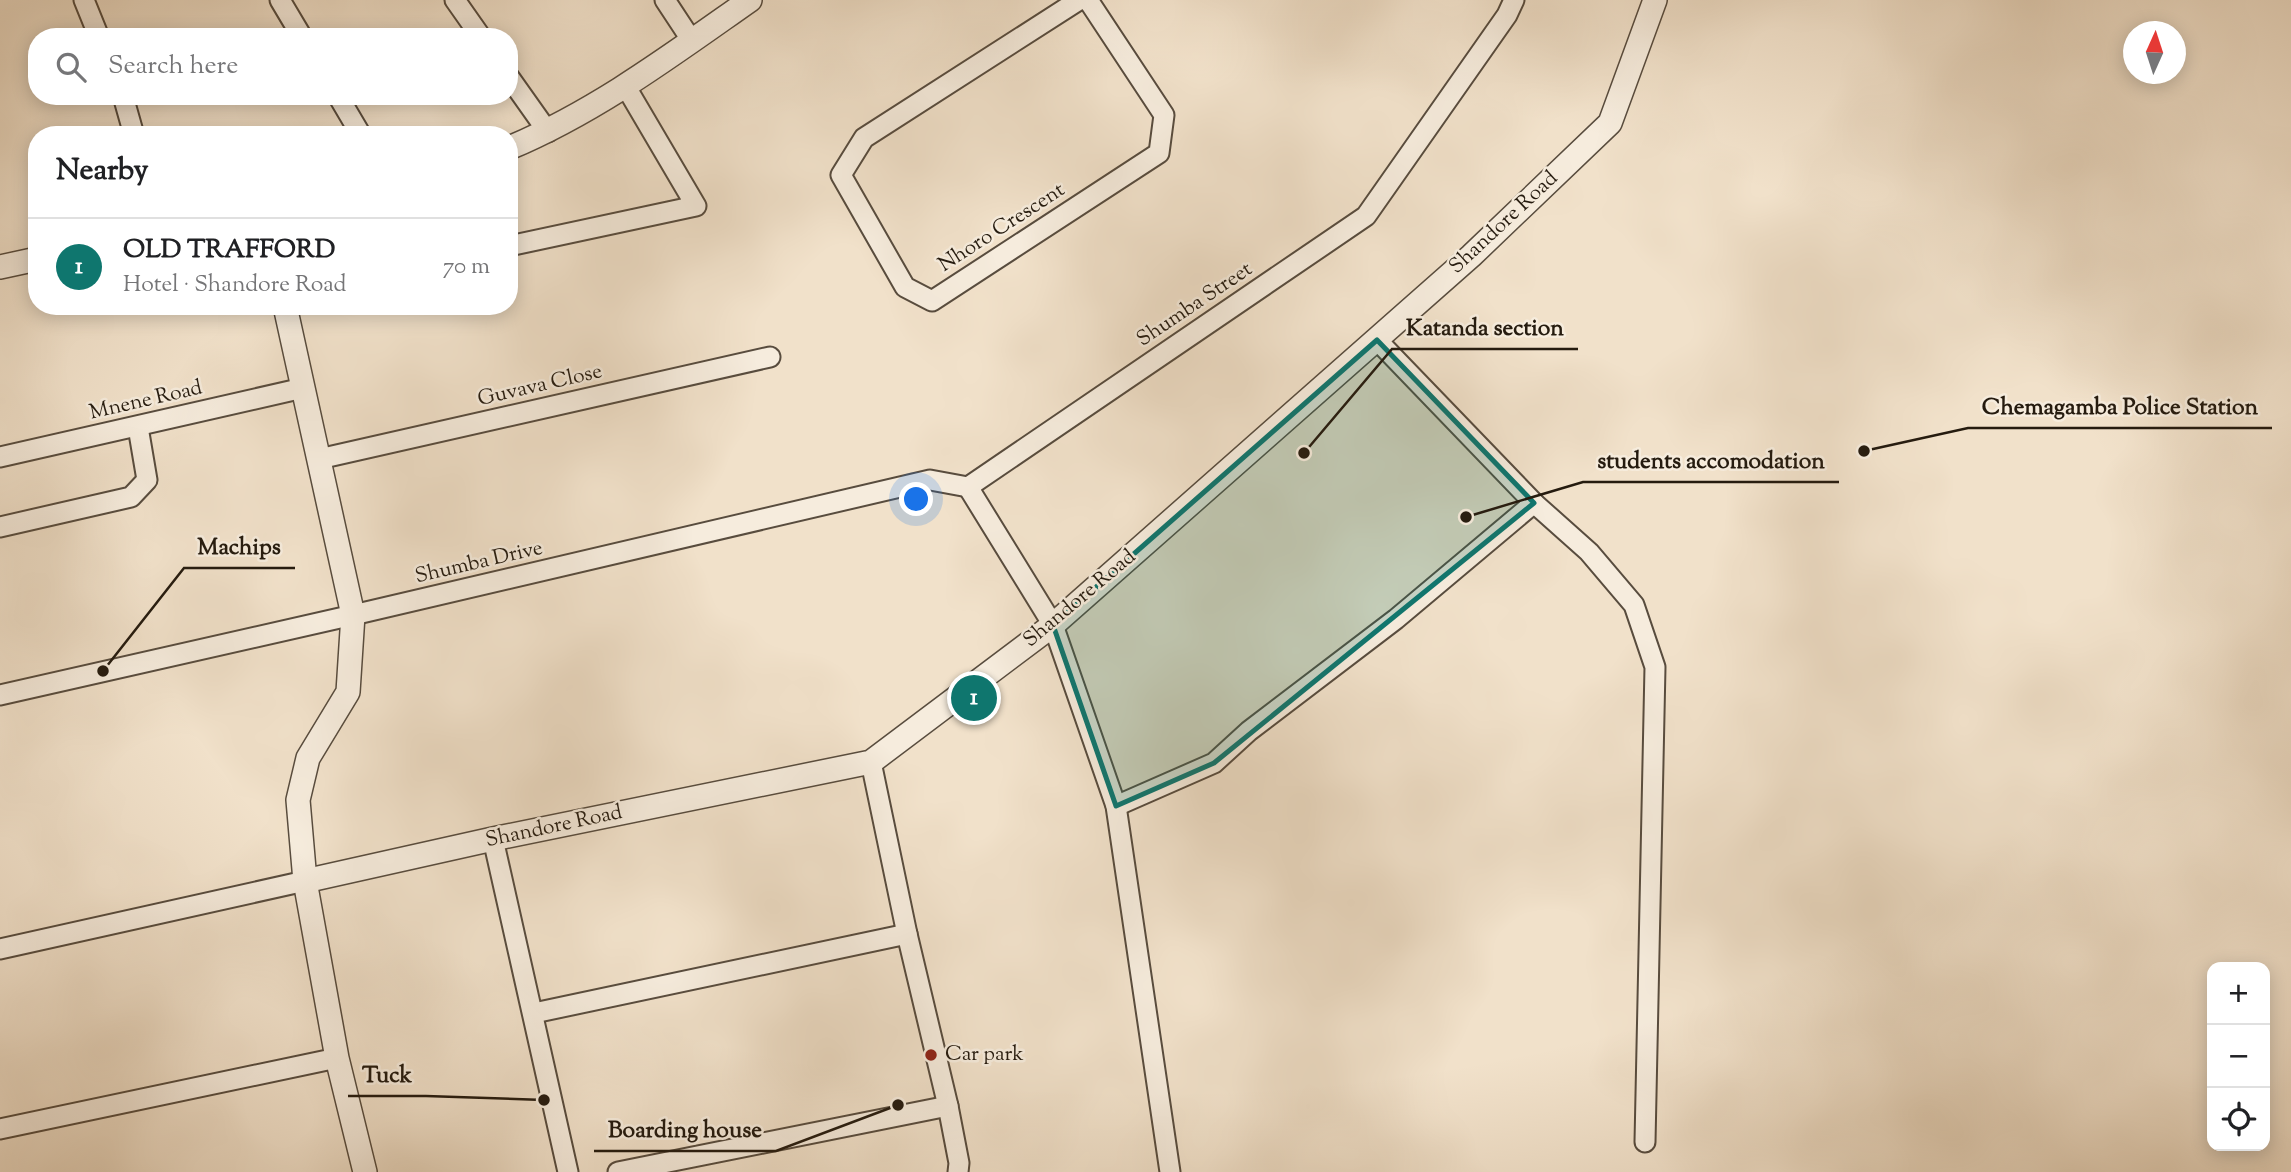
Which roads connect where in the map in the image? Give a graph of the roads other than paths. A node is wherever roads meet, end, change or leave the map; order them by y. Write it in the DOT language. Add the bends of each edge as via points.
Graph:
graph roads {
  1 [pos="84,0"];
  2 [pos="280,0"];
  3 [pos="455,0"];
  4 [pos="665,0"];
  5 [pos="750,0"];
  6 [pos="1080,0"];
  7 [pos="1088,0"];
  8 [pos="1514,0"];
  9 [pos="1655,0"];
  10 [pos="95,28"];
  11 [pos="297,28"];
  12 [pos="475,28"];
  13 [pos="692,41"];
  14 [pos="625,87"];
  15 [pos="518,90"];
  16 [pos="126,105"];
  17 [pos="343,105"];
  18 [pos="131,126"];
  19 [pos="356,126"];
  20 [pos="548,132"];
  21 [pos="518,144"];
  22 [pos="518,244"];
  23 [pos="28,262"];
  24 [pos="0,267"];
  25 [pos="287,315"];
  26 [pos="1377,340"];
  27 [pos="770,357"];
  28 [pos="303,388"];
  29 [pos="138,427"];
  30 [pos="0,457"];
  31 [pos="319,459"];
  32 [pos="968,487"];
  33 [pos="1534,503"];
  34 [pos="0,527"];
  35 [pos="353,615"];
  36 [pos="1053,625"];
  37 [pos="0,695"];
  38 [pos="871,762"];
  39 [pos="1116,806"];
  40 [pos="493,839"];
  41 [pos="305,881"];
  42 [pos="907,934"];
  43 [pos="0,949"];
  44 [pos="534,1013"];
  45 [pos="337,1058"];
  46 [pos="948,1106"];
  47 [pos="0,1129"];
  48 [pos="1645,1142"];
  49 [pos="365,1172"];
  50 [pos="568,1172"];
  51 [pos="618,1172"];
  52 [pos="958,1172"];
  53 [pos="1170,1172"];
  1 -- 10 [label="street"];
  2 -- 11 [label="street"];
  3 -- 12 [label="street"];
  4 -- 13 [label="street"];
  5 -- 13 [label="street"];
  6 -- 7 [label="street, Nhoro Crescent" via="864,138 841,174 905,287 932,301 1159,153 1164,115"];
  8 -- 32 [label="street, Shumba Street" via="1366,216"];
  9 -- 26 [label="street, Shandore Road" via="1610,122"];
  13 -- 14 [label="street"];
  14 -- 20 [label="street"];
  14 -- 22 [label="street" via="696,206"];
  15 -- 20 [label="street"];
  16 -- 18 [label="street"];
  17 -- 19 [label="street"];
  20 -- 21 [label="street"];
  23 -- 24 [label="street"];
  25 -- 28 [label="street"];
  26 -- 33 [label="street"];
  26 -- 36 [label="street, Shandore Road"];
  27 -- 31 [label="street, Guvava Close"];
  28 -- 29 [label="street, Mnene Road"];
  28 -- 31 [label="street"];
  29 -- 30 [label="street, Mnene Road"];
  29 -- 34 [label="street" via="147,480 131,496"];
  31 -- 35 [label="street"];
  32 -- 35 [label="street, Shumba Drive" via="930,480"];
  32 -- 36 [label="street"];
  33 -- 39 [label="street" via="1214,762"];
  33 -- 48 [label="street" via="1589,552 1634,605 1655,667"];
  35 -- 37 [label="street, Shumba Drive"];
  35 -- 41 [label="street" via="348,692 308,758 298,800"];
  36 -- 38 [label="street, Shandore Road"];
  36 -- 39 [label="street"];
  38 -- 40 [label="street, Shandore Road"];
  38 -- 42 [label="street"];
  39 -- 53 [label="street"];
  40 -- 41 [label="street, Shandore Road"];
  40 -- 44 [label="street"];
  41 -- 43 [label="street"];
  41 -- 45 [label="street"];
  42 -- 44 [label="street"];
  42 -- 46 [label="street"];
  44 -- 50 [label="street"];
  45 -- 47 [label="street"];
  45 -- 49 [label="street"];
  46 -- 51 [label="street"];
  46 -- 52 [label="street"];
}
